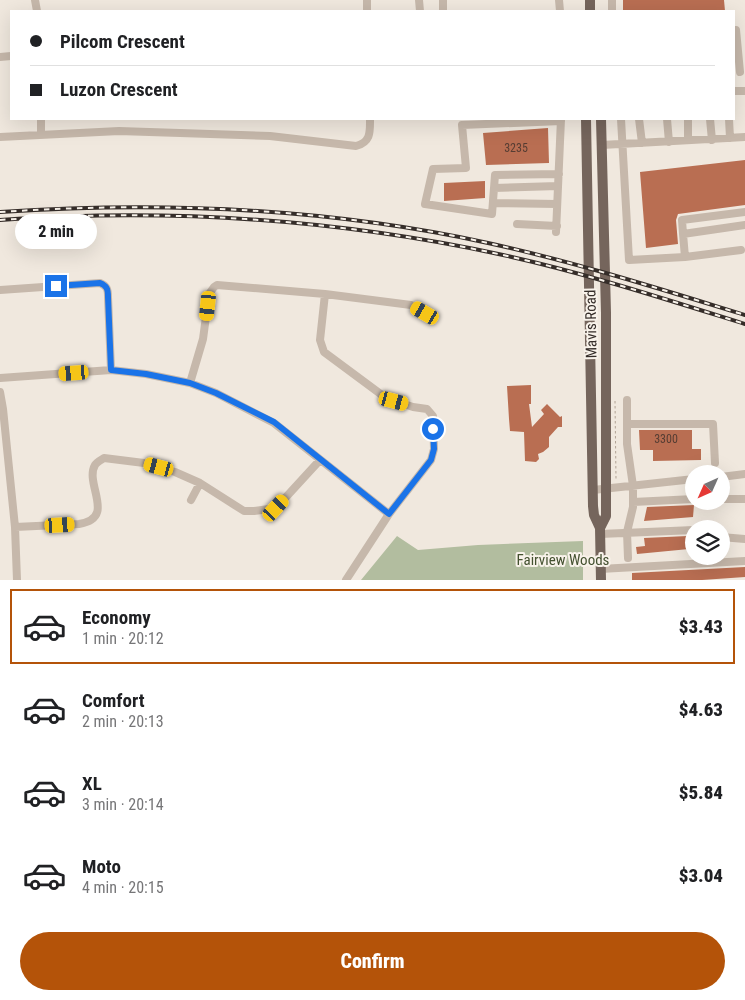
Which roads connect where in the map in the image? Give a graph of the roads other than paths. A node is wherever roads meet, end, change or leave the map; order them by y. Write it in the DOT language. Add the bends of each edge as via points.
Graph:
graph roads {
  1 [pos="735,30"];
  2 [pos="740,72"];
  3 [pos="41,120"];
  4 [pos="370,120"];
  5 [pos="561,120"];
  6 [pos="586,120"];
  7 [pos="601,120"];
  8 [pos="621,120"];
  9 [pos="639,120"];
  10 [pos="667,120"];
  11 [pos="688,120"];
  12 [pos="710,120"];
  13 [pos="729,120"];
  14 [pos="41,134"];
  15 [pos="0,137"];
  16 [pos="745,137"];
  17 [pos="730,138"];
  18 [pos="688,140"];
  19 [pos="712,140"];
  20 [pos="669,142"];
  21 [pos="642,143"];
  22 [pos="622,144"];
  23 [pos="602,145"];
  24 [pos="559,174"];
  25 [pos="558,186"];
  26 [pos="494,188"];
  27 [pos="493,203"];
  28 [pos="558,204"];
  29 [pos="745,212"];
  30 [pos="517,224"];
  31 [pos="745,225"];
  32 [pos="683,234"];
  33 [pos="741,250"];
  34 [pos="685,257"];
  35 [pos="0,290"];
  36 [pos="325,294"];
  37 [pos="425,313"];
  38 [pos="111,370"];
  39 [pos="0,378"];
  40 [pos="190,383"];
  41 [pos="0,392"];
  42 [pos="627,400"];
  43 [pos="626,424"];
  44 [pos="320,460"];
  45 [pos="715,463"];
  46 [pos="745,474"];
  47 [pos="730,475"];
  48 [pos="685,481"];
  49 [pos="200,483"];
  50 [pos="633,486"];
  51 [pos="606,489"];
  52 [pos="593,490"];
  53 [pos="685,499"];
  54 [pos="730,499"];
  55 [pos="745,499"];
  56 [pos="191,500"];
  57 [pos="633,502"];
  58 [pos="389,514"];
  59 [pos="15,527"];
  60 [pos="685,530"];
  61 [pos="600,531"];
  62 [pos="627,532"];
  63 [pos="730,538"];
  64 [pos="745,539"];
  65 [pos="628,558"];
  66 [pos="745,561"];
  67 [pos="600,569"];
  68 [pos="18,580"];
  69 [pos="346,580"];
  70 [pos="600,580"];
  1 -- 2 [label="street"];
  3 -- 14 [label="street"];
  4 -- 14 [label="street" via="369,137 365,143 356,146 244,135 106,131"];
  5 -- 24 [label="street"];
  5 -- 27 [label="street" via="462,126 466,168 433,169 425,204 492,214"];
  6 -- 52 [label="main road, Mavis Road"];
  7 -- 23 [label="main road, Mavis Road"];
  8 -- 22 [label="street"];
  9 -- 21 [label="street"];
  10 -- 20 [label="street"];
  11 -- 18 [label="street"];
  12 -- 19 [label="street"];
  13 -- 17 [label="street"];
  14 -- 15 [label="street"];
  16 -- 17 [label="street"];
  17 -- 19 [label="street"];
  18 -- 19 [label="street"];
  18 -- 20 [label="street"];
  20 -- 21 [label="street"];
  21 -- 22 [label="street"];
  22 -- 23 [label="street"];
  22 -- 34 [label="street" via="629,260"];
  23 -- 51 [label="main road, Mavis Road"];
  24 -- 25 [label="street"];
  24 -- 26 [label="street" via="496,175"];
  25 -- 26 [label="street"];
  25 -- 28 [label="street"];
  26 -- 27 [label="street"];
  27 -- 28 [label="street"];
  28 -- 30 [label="street" via="556,229"];
  29 -- 32 [label="street" via="682,220"];
  31 -- 32 [label="street"];
  32 -- 34 [label="street"];
  33 -- 34 [label="street"];
  35 -- 38 [label="street" via="100,283 105,286 108,290"];
  36 -- 37 [label="street" via="411,305"];
  36 -- 40 [label="street" via="214,287 207,300 204,339"];
  36 -- 58 [label="street" via="320,340 324,352 386,398 427,409 433,416 431,460"];
  38 -- 39 [label="street"];
  38 -- 40 [label="street"];
  40 -- 44 [label="street" via="274,422"];
  41 -- 59 [label="street"];
  42 -- 43 [label="street"];
  43 -- 45 [label="street" via="713,424"];
  43 -- 50 [label="street"];
  44 -- 49 [label="street" via="276,508 270,510 244,511"];
  44 -- 58 [label="street"];
  46 -- 47 [label="street"];
  48 -- 50 [label="street"];
  49 -- 56 [label="street"];
  49 -- 59 [label="street" via="144,463 104,458 93,471 97,507 94,519 79,524"];
  50 -- 51 [label="street"];
  50 -- 57 [label="street"];
  51 -- 52 [label="street"];
  51 -- 61 [label="main road, Mavis Road" via="606,516"];
  52 -- 61 [label="main road, Mavis Road" via="594,515"];
  53 -- 57 [label="street"];
  54 -- 55 [label="street"];
  57 -- 62 [label="street"];
  58 -- 69 [label="street"];
  59 -- 68 [label="street"];
  60 -- 62 [label="street"];
  61 -- 62 [label="street"];
  61 -- 67 [label="main road, Mavis Road"];
  62 -- 65 [label="street"];
  63 -- 64 [label="street"];
  66 -- 67 [label="street"];
  67 -- 70 [label="main road, Mavis Road"];
}
